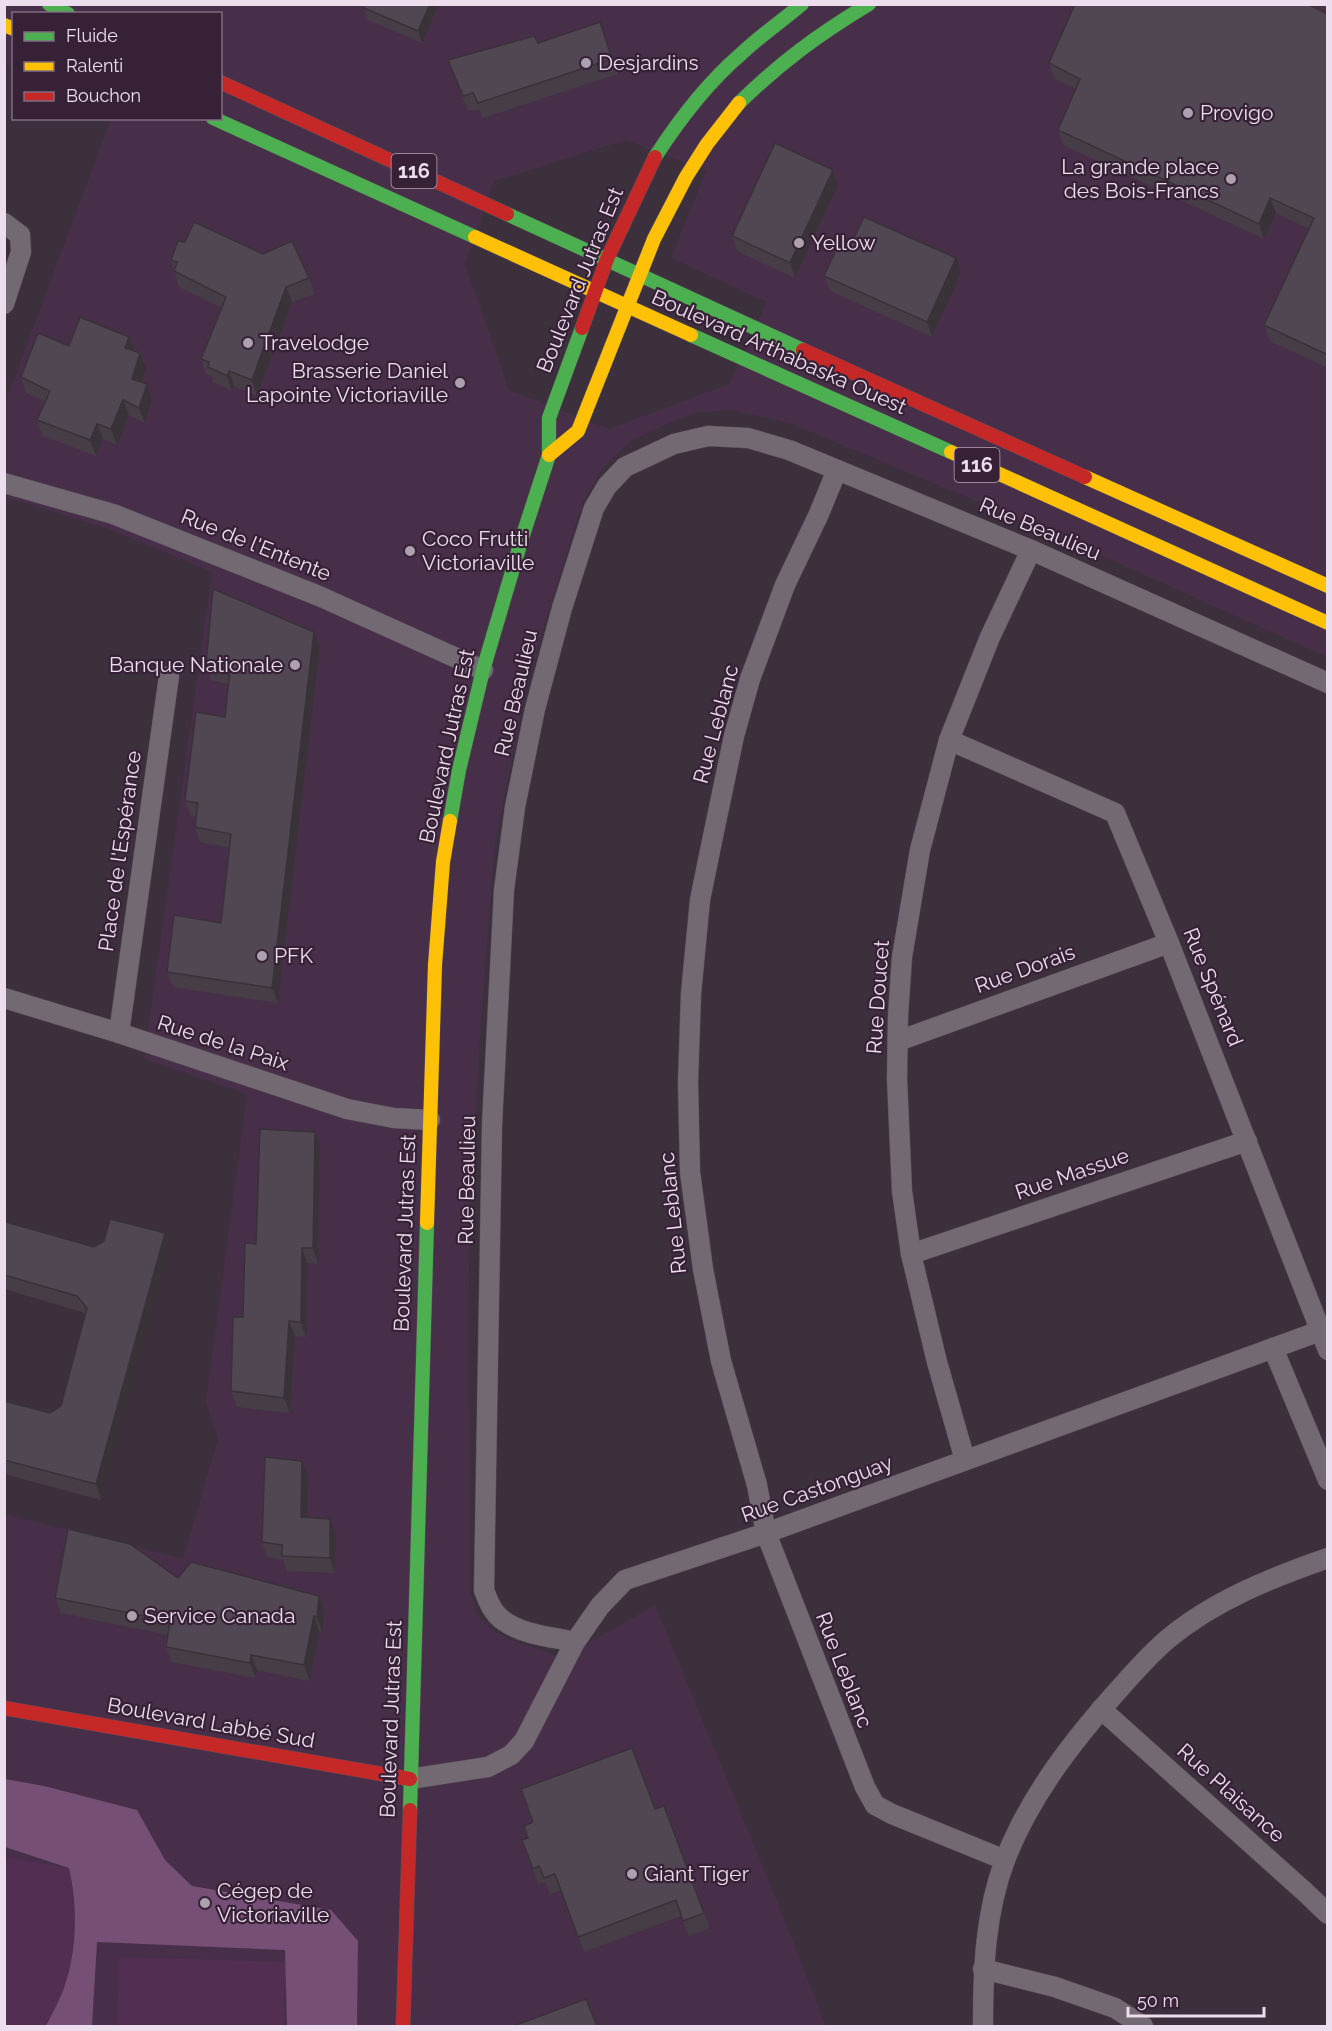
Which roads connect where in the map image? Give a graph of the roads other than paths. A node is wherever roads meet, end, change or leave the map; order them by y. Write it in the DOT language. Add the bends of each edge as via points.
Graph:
graph roads {
  1 [pos="48,4"];
  2 [pos="802,4"];
  3 [pos="869,4"];
  4 [pos="64,12"];
  5 [pos="222,83"];
  6 [pos="217,120"];
  7 [pos="4,223"];
  8 [pos="607,259"];
  9 [pos="640,274"];
  10 [pos="595,293"];
  11 [pos="4,304"];
  12 [pos="627,306"];
  13 [pos="549,454"];
  14 [pos="837,470"];
  15 [pos="4,483"];
  16 [pos="1031,550"];
  17 [pos="1328,586"];
  18 [pos="1328,624"];
  19 [pos="483,670"];
  20 [pos="169,676"];
  21 [pos="1328,682"];
  22 [pos="949,740"];
  23 [pos="1169,943"];
  24 [pos="4,998"];
  25 [pos="119,1033"];
  26 [pos="898,1041"];
  27 [pos="430,1120"];
  28 [pos="1247,1141"];
  29 [pos="911,1254"];
  30 [pos="1320,1331"];
  31 [pos="1273,1348"];
  32 [pos="1328,1350"];
  33 [pos="965,1460"];
  34 [pos="1328,1480"];
  35 [pos="766,1533"];
  36 [pos="1328,1558"];
  37 [pos="575,1642"];
  38 [pos="4,1708"];
  39 [pos="1101,1709"];
  40 [pos="410,1779"];
  41 [pos="1005,1860"];
  42 [pos="1328,1914"];
  43 [pos="983,1969"];
  44 [pos="403,2026"];
  45 [pos="983,2026"];
  46 [pos="1143,2026"];
  1 -- 4 [label="main road"];
  2 -- 8 [label="main road, Boulevard Jutras Est" via="740,55 677,123 653,160"];
  3 -- 9 [label="main road" via="789,57 735,107 686,177"];
  5 -- 8 [label="main road, Boulevard Arthabaska Ouest / 116"];
  6 -- 10 [label="main road, Boulevard Arthabaska Ouest / 116"];
  7 -- 11 [label="street" via="20,235 21,252"];
  8 -- 9 [label="main road, Boulevard Arthabaska Ouest / 116"];
  8 -- 10 [label="main road, Boulevard Jutras Est"];
  9 -- 12 [label="main road"];
  9 -- 17 [label="main road, Boulevard Arthabaska Ouest / 116"];
  10 -- 12 [label="main road, Boulevard Arthabaska Ouest / 116"];
  10 -- 13 [label="main road, Boulevard Jutras Est" via="549,418"];
  12 -- 13 [label="main road" via="578,431"];
  12 -- 18 [label="main road, Boulevard Arthabaska Ouest / 116"];
  13 -- 19 [label="main road, Boulevard Jutras Est"];
  14 -- 16 [label="street, Rue Beaulieu"];
  14 -- 35 [label="street, Rue Leblanc" via="785,585 750,679 734,736 700,900 691,994 690,1172 702,1269 721,1361 757,1485"];
  14 -- 37 [label="street, Rue Beaulieu" via="748,438 708,436 674,444 625,468 607,486 594,508 535,709 515,807 498,976 484,1590 503,1621 523,1630"];
  15 -- 19 [label="street, Rue de l'Entente" via="113,514 319,596"];
  16 -- 21 [label="street, Rue Beaulieu"];
  16 -- 22 [label="street, Rue Doucet"];
  19 -- 27 [label="main road, Boulevard Jutras Est" via="459,770 443,862"];
  20 -- 25 [label="street, Place de l'Espérance"];
  22 -- 23 [label="street, Rue Spénard" via="1115,813"];
  22 -- 26 [label="street, Rue Doucet" via="920,850 902,957"];
  23 -- 26 [label="street, Rue Dorais"];
  23 -- 28 [label="street, Rue Spénard"];
  24 -- 25 [label="street, Rue de la Paix"];
  25 -- 27 [label="street, Rue de la Paix" via="348,1109"];
  26 -- 29 [label="street, Rue Doucet" via="902,1191"];
  27 -- 40 [label="main road, Boulevard Jutras Est"];
  28 -- 29 [label="street, Rue Massue"];
  28 -- 30 [label="street, Rue Spénard"];
  29 -- 33 [label="street, Rue Doucet"];
  30 -- 31 [label="street, Rue Castonguay"];
  30 -- 32 [label="street, Rue Spénard"];
  31 -- 33 [label="street, Rue Castonguay"];
  31 -- 34 [label="street"];
  33 -- 35 [label="street, Rue Castonguay"];
  35 -- 37 [label="street, Rue Castonguay" via="625,1580 600,1606"];
  35 -- 41 [label="street, Rue Leblanc" via="875,1805"];
  36 -- 39 [label="street" via="1284,1573 1207,1612 1170,1638"];
  37 -- 40 [label="street, Rue Castonguay" via="524,1741 511,1755 488,1767"];
  38 -- 40 [label="main road, Boulevard Labbé Sud"];
  39 -- 41 [label="street" via="1057,1765 1024,1818"];
  39 -- 42 [label="street, Rue Plaisance"];
  40 -- 44 [label="main road, Boulevard Jutras Est"];
  41 -- 43 [label="street" via="992,1907"];
  43 -- 45 [label="street"];
  43 -- 46 [label="street" via="1055,1987 1115,2008"];
}
